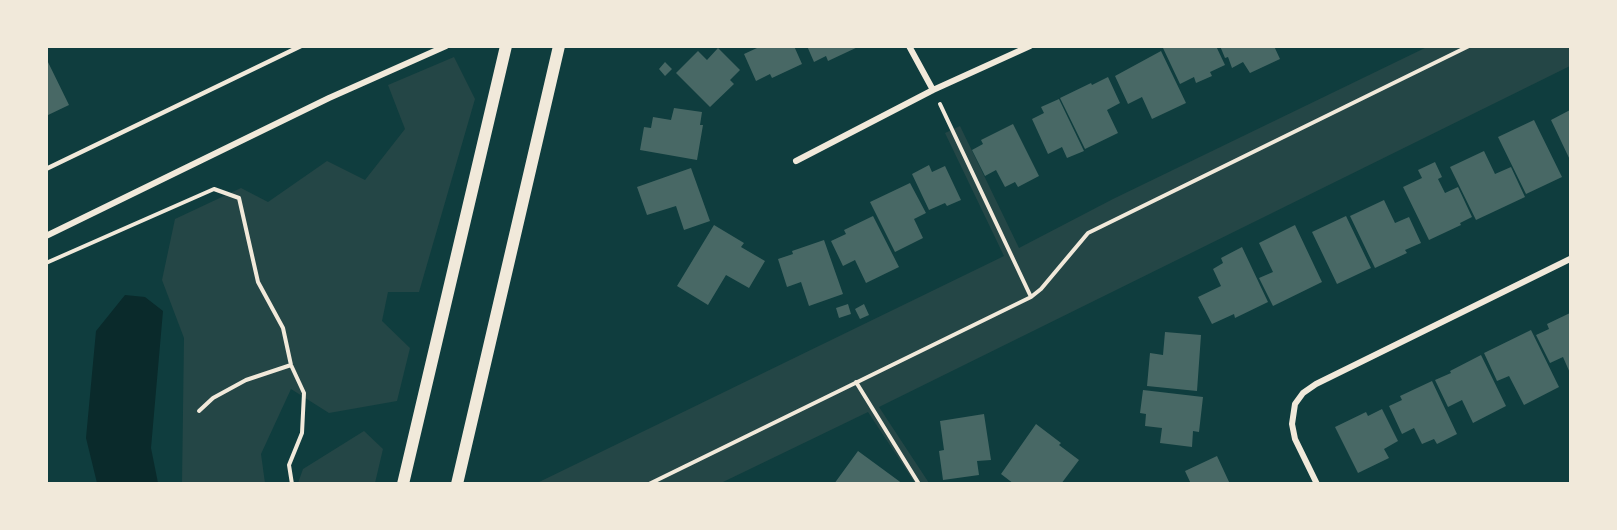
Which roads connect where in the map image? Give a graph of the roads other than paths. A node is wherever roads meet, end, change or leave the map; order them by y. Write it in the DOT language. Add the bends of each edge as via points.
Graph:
graph roads {
  1 [pos="301,46"];
  2 [pos="446,46"];
  3 [pos="506,46"];
  4 [pos="559,46"];
  5 [pos="909,46"];
  6 [pos="1030,46"];
  7 [pos="933,90"];
  8 [pos="796,161"];
  9 [pos="46,169"];
  10 [pos="46,236"];
  11 [pos="1570,259"];
  12 [pos="403,483"];
  13 [pos="457,483"];
  14 [pos="1317,483"];
  1 -- 9 [label="lane"];
  2 -- 10 [label="street" via="329,98"];
  3 -- 12 [label="main road"];
  4 -- 13 [label="main road"];
  5 -- 7 [label="street"];
  6 -- 7 [label="street"];
  7 -- 8 [label="street"];
  11 -- 14 [label="street" via="1303,393 1295,404 1292,424 1295,439"];
}
